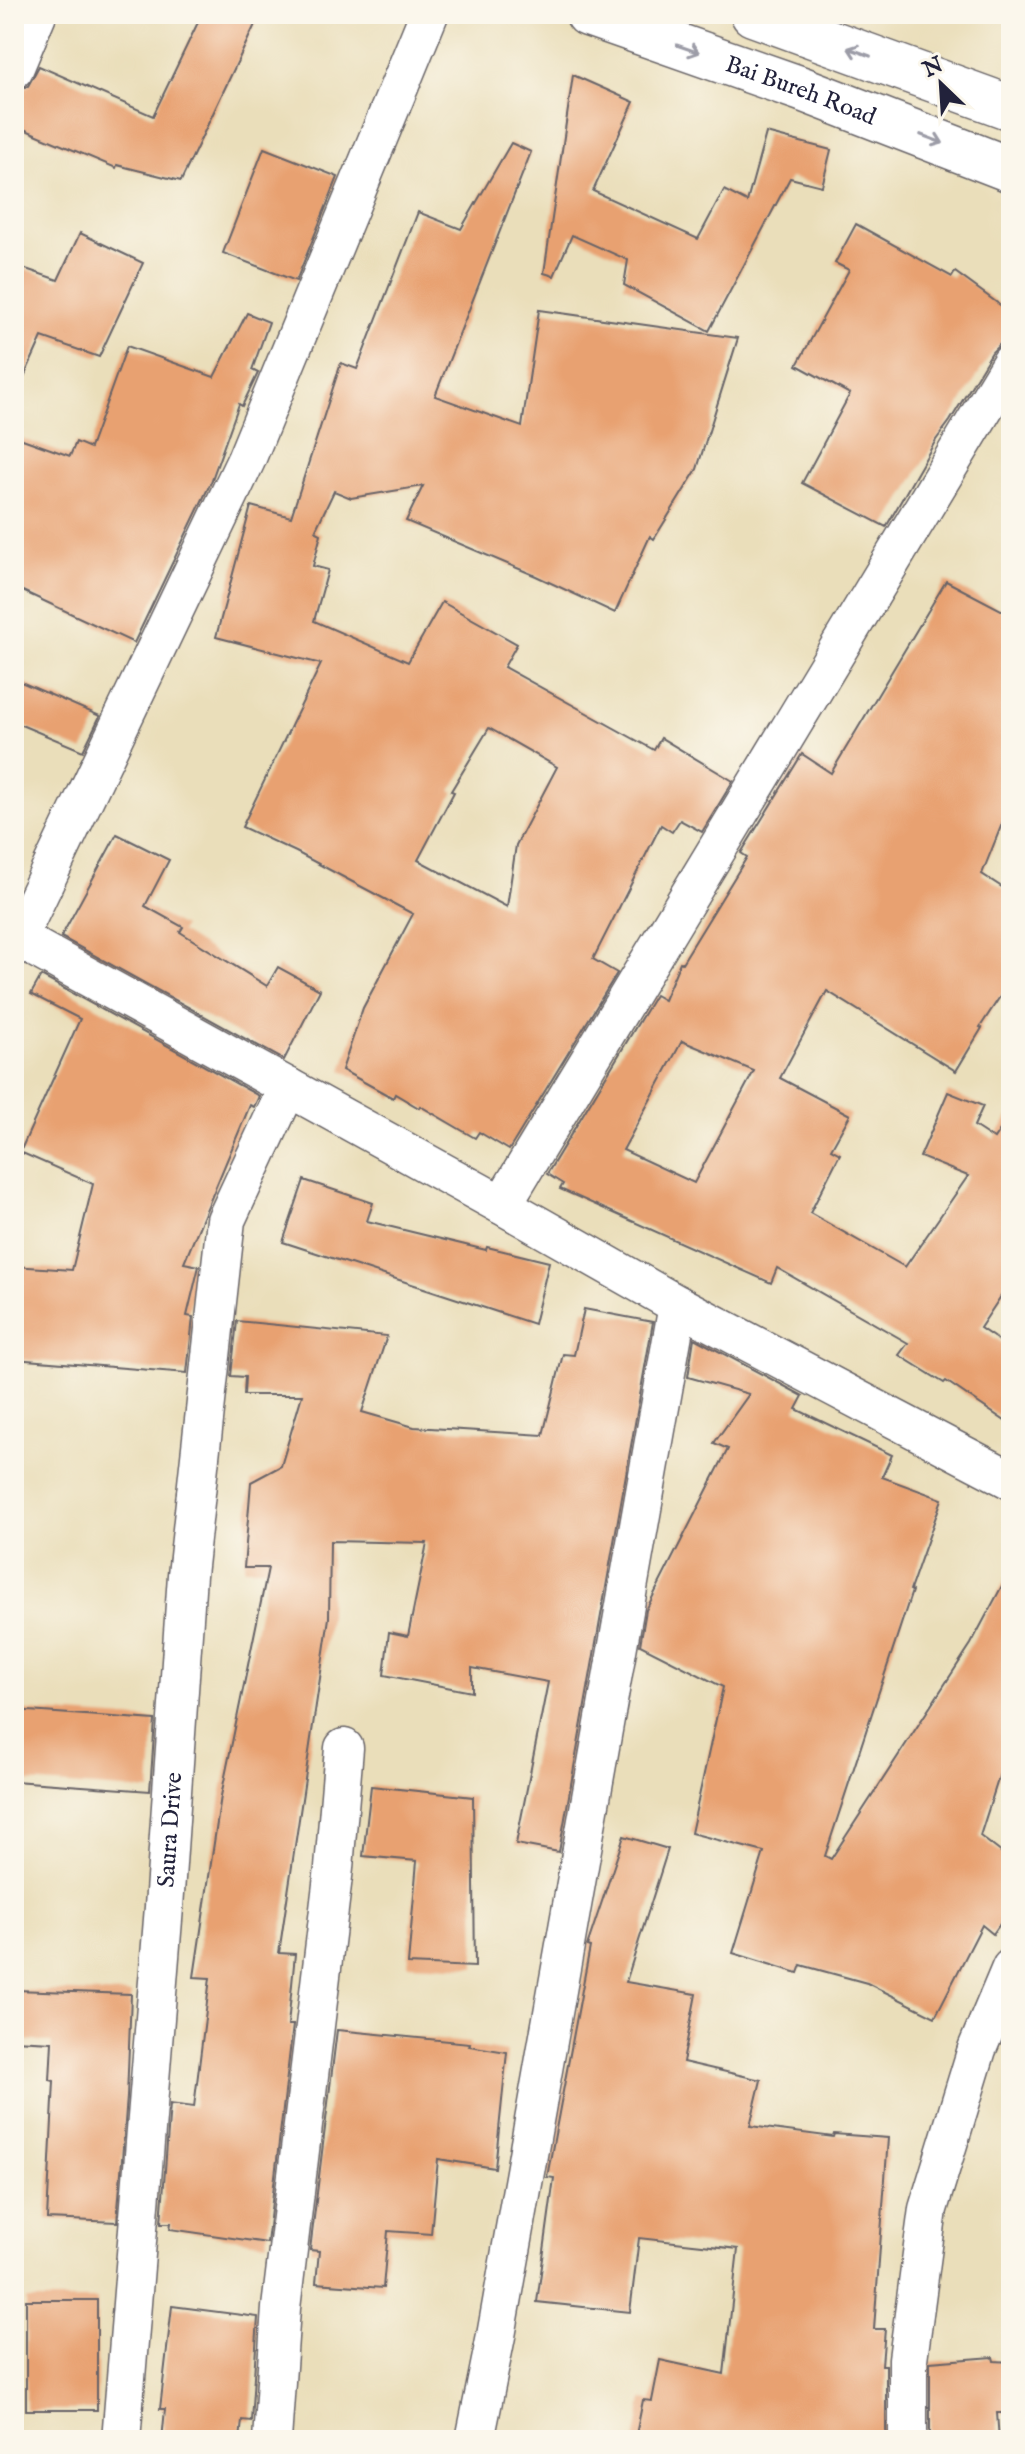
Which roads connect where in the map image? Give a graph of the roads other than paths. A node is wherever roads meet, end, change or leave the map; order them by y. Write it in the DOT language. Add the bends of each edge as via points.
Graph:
graph roads {
  1 [pos="37,14"];
  2 [pos="429,14"];
  3 [pos="588,14"];
  4 [pos="753,14"];
  5 [pos="14,69"];
  6 [pos="1011,108"];
  7 [pos="1011,170"];
  8 [pos="1011,363"];
  9 [pos="16,937"];
  10 [pos="288,1087"];
  11 [pos="502,1205"];
  12 [pos="678,1305"];
  13 [pos="1011,1480"];
  14 [pos="344,1748"];
  15 [pos="1011,1968"];
  16 [pos="121,2440"];
  17 [pos="272,2440"];
  18 [pos="475,2440"];
  19 [pos="908,2440"];
  1 -- 5 [label="street"];
  2 -- 9 [label="street" via="246,460"];
  3 -- 7 [label="highway, Bai Bureh Road, one-way"];
  6 -- 4 [label="highway, one-way"];
  8 -- 11 [label="street"];
  9 -- 10 [label="street"];
  10 -- 11 [label="street"];
  10 -- 16 [label="street, Saura Drive" via="226,1220 187,1575"];
  11 -- 12 [label="street"];
  12 -- 13 [label="street"];
  12 -- 18 [label="street"];
  14 -- 17 [label="street" via="281,2308"];
  15 -- 19 [label="street" via="977,2049 928,2209 908,2359"];
}
